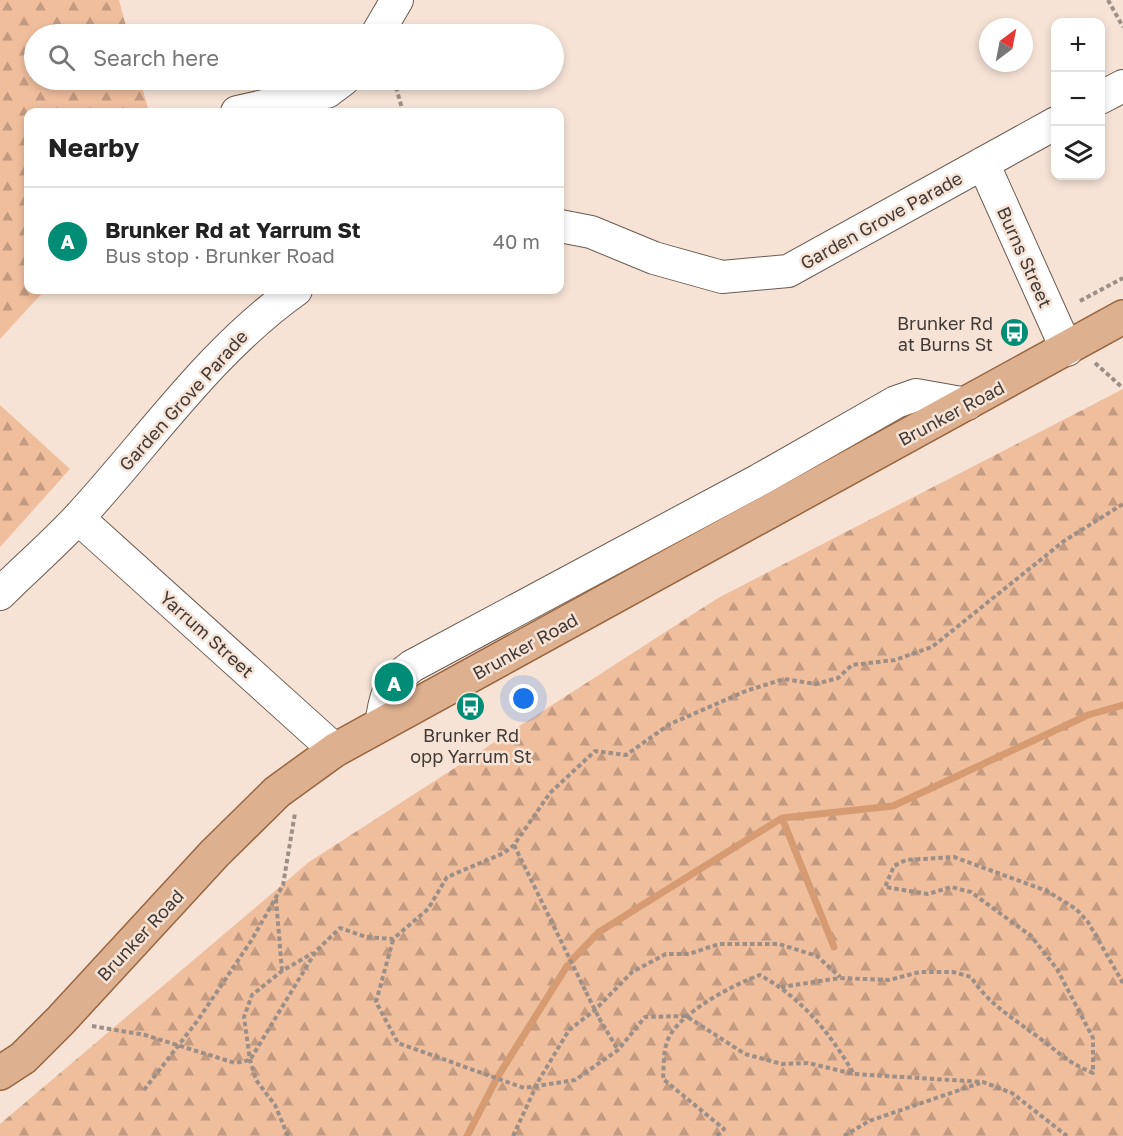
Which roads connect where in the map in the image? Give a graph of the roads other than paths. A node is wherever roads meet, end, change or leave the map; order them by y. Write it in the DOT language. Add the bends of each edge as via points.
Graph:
graph roads {
  1 [pos="397,0"];
  2 [pos="383,24"];
  3 [pos="1123,86"];
  4 [pos="330,90"];
  5 [pos="1105,96"];
  6 [pos="255,108"];
  7 [pos="1051,126"];
  8 [pos="983,163"];
  9 [pos="564,227"];
  10 [pos="290,294"];
  11 [pos="1123,318"];
  12 [pos="1067,350"];
  13 [pos="78,518"];
  14 [pos="0,594"];
  15 [pos="335,750"];
  16 [pos="0,1073"];
  1 -- 2 [label="street"];
  3 -- 5 [label="street"];
  4 -- 6 [label="street"];
  7 -- 8 [label="street, Garden Grove Parade"];
  8 -- 9 [label="street, Garden Grove Parade" via="788,271 722,277 654,258 591,232"];
  8 -- 12 [label="street, Burns Street"];
  10 -- 13 [label="street, Garden Grove Parade" via="262,314 192,386"];
  11 -- 12 [label="main road, Brunker Road"];
  12 -- 15 [label="main road, Brunker Road"];
  13 -- 14 [label="street, Garden Grove Parade"];
  13 -- 15 [label="street, Yarrum Street"];
  15 -- 16 [label="main road, Brunker Road" via="277,792 215,853 61,1020 23,1058"];
}
